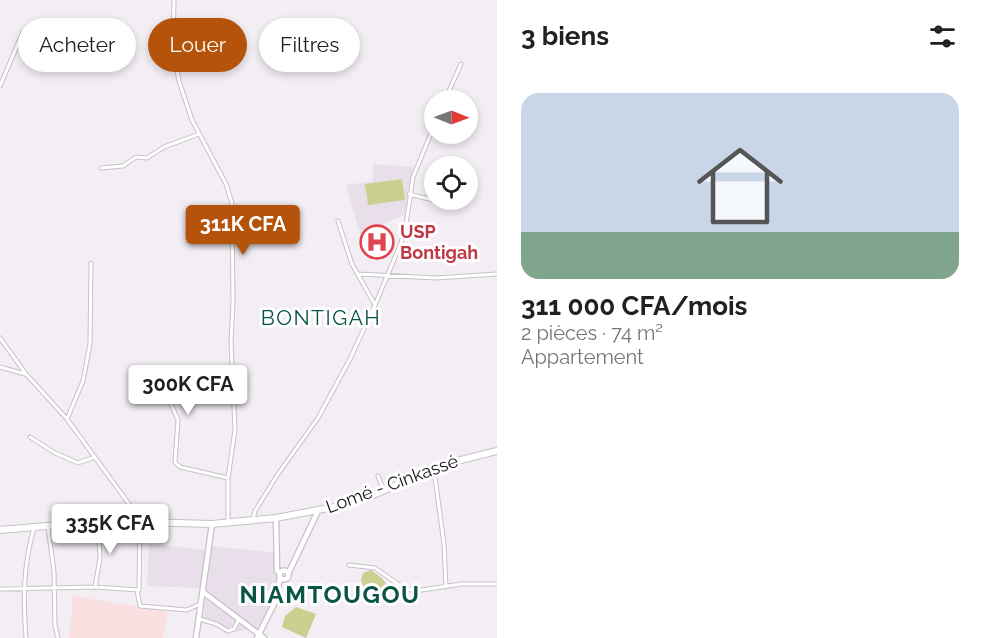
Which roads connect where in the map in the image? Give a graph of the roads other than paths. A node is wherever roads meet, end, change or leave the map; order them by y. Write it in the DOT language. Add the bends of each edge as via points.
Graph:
graph roads {
  1 [pos="174,0"];
  2 [pos="18,44"];
  3 [pos="461,64"];
  4 [pos="0,86"];
  5 [pos="449,90"];
  6 [pos="199,134"];
  7 [pos="426,144"];
  8 [pos="101,168"];
  9 [pos="410,194"];
  10 [pos="424,198"];
  11 [pos="338,221"];
  12 [pos="91,263"];
  13 [pos="358,274"];
  14 [pos="497,274"];
  15 [pos="387,275"];
  16 [pos="375,305"];
  17 [pos="0,338"];
  18 [pos="0,367"];
  19 [pos="26,374"];
  20 [pos="164,377"];
  21 [pos="67,419"];
  22 [pos="30,437"];
  23 [pos="497,451"];
  24 [pos="95,457"];
  25 [pos="434,470"];
  26 [pos="378,476"];
  27 [pos="228,478"];
  28 [pos="384,490"];
  29 [pos="318,511"];
  30 [pos="276,518"];
  31 [pos="98,521"];
  32 [pos="140,521"];
  33 [pos="253,521"];
  34 [pos="212,524"];
  35 [pos="228,524"];
  36 [pos="47,525"];
  37 [pos="35,526"];
  38 [pos="0,530"];
  39 [pos="349,565"];
  40 [pos="284,576"];
  41 [pos="497,584"];
  42 [pos="446,587"];
  43 [pos="95,588"];
  44 [pos="0,589"];
  45 [pos="23,589"];
  46 [pos="54,589"];
  47 [pos="137,590"];
  48 [pos="203,592"];
  49 [pos="202,603"];
  50 [pos="200,619"];
  51 [pos="239,619"];
  52 [pos="260,637"];
  53 [pos="26,638"];
  54 [pos="58,638"];
  55 [pos="196,638"];
  1 -- 6 [label="street" via="174,56"];
  2 -- 4 [label="street"];
  3 -- 5 [label="street"];
  6 -- 8 [label="street" via="147,158 136,157 123,166"];
  6 -- 27 [label="street" via="232,203 235,430"];
  7 -- 9 [label="street"];
  9 -- 10 [label="street"];
  9 -- 15 [label="street" via="401,243"];
  11 -- 13 [label="street"];
  12 -- 21 [label="street" via="90,344 83,381"];
  13 -- 15 [label="street"];
  13 -- 16 [label="street"];
  14 -- 15 [label="street" via="436,278"];
  15 -- 16 [label="street"];
  16 -- 33 [label="street" via="318,418 278,474"];
  17 -- 19 [label="street"];
  18 -- 19 [label="street"];
  19 -- 21 [label="street"];
  20 -- 27 [label="street" via="165,390 178,420 175,462 180,467"];
  21 -- 24 [label="street"];
  22 -- 24 [label="street" via="78,463"];
  23 -- 25 [label="highway, Lomé - Cinkassé"];
  24 -- 32 [label="street"];
  25 -- 28 [label="highway, Lomé - Cinkassé"];
  25 -- 42 [label="street"];
  26 -- 28 [label="street"];
  27 -- 35 [label="street"];
  28 -- 29 [label="highway, Lomé - Cinkassé"];
  29 -- 30 [label="highway, Lomé - Cinkassé"];
  29 -- 40 [label="main road"];
  30 -- 33 [label="highway, Lomé - Cinkassé"];
  30 -- 40 [label="main road" via="277,571"];
  31 -- 32 [label="highway, Lomé - Cinkassé"];
  31 -- 36 [label="highway, Lomé - Cinkassé"];
  31 -- 43 [label="street" via="100,558"];
  32 -- 34 [label="highway, Lomé - Cinkassé"];
  32 -- 47 [label="street"];
  33 -- 35 [label="highway, Lomé - Cinkassé"];
  34 -- 35 [label="highway, Lomé - Cinkassé"];
  34 -- 48 [label="main road"];
  36 -- 37 [label="highway, Lomé - Cinkassé"];
  36 -- 46 [label="street"];
  37 -- 38 [label="highway, Lomé - Cinkassé"];
  37 -- 45 [label="street"];
  39 -- 42 [label="street" via="375,568 402,587 415,591"];
  40 -- 52 [label="main road"];
  41 -- 42 [label="street"];
  43 -- 46 [label="street"];
  43 -- 47 [label="street"];
  44 -- 45 [label="street"];
  45 -- 46 [label="street"];
  45 -- 53 [label="street"];
  46 -- 54 [label="street"];
  47 -- 49 [label="street" via="140,606 187,610"];
  48 -- 49 [label="main road"];
  48 -- 51 [label="main road"];
  49 -- 50 [label="main road"];
  50 -- 51 [label="street" via="228,631 234,629"];
  50 -- 55 [label="main road"];
  51 -- 52 [label="main road"];
}
